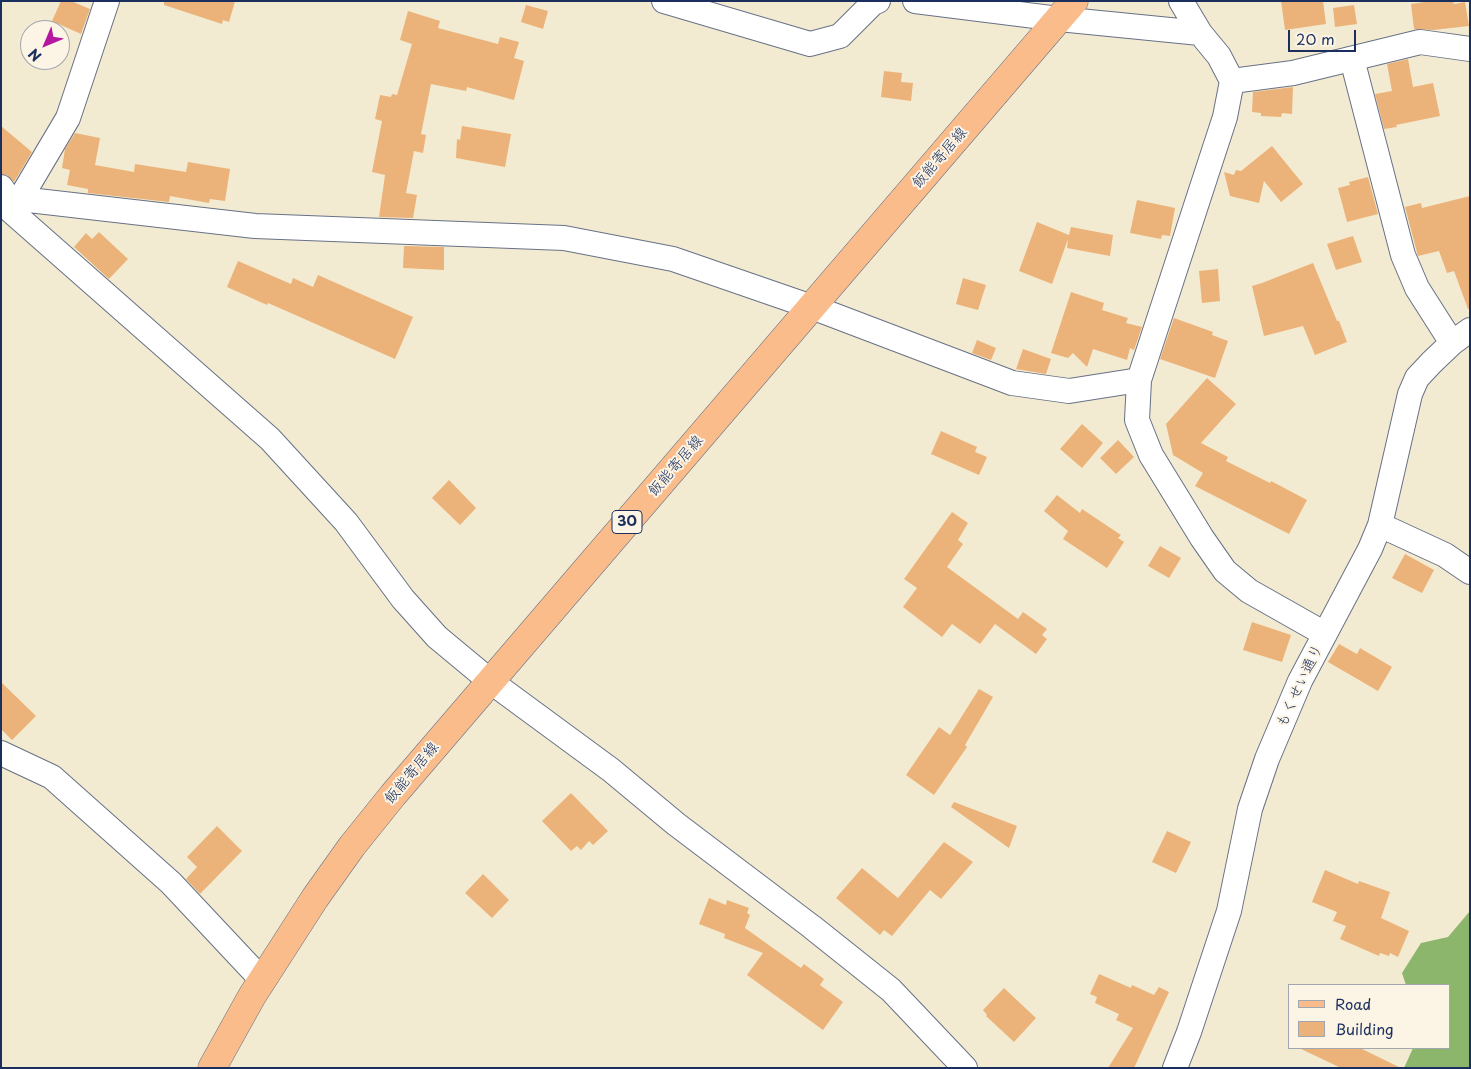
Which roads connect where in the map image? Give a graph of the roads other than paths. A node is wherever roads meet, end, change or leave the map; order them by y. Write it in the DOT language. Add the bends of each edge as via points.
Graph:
graph roads {
  1 [pos="108,1"];
  2 [pos="664,1"];
  3 [pos="878,1"];
  4 [pos="915,1"];
  5 [pos="1181,1"];
  6 [pos="1067,10"];
  7 [pos="1200,33"];
  8 [pos="1470,49"];
  9 [pos="1352,59"];
  10 [pos="1232,81"];
  11 [pos="8,202"];
  12 [pos="812,307"];
  13 [pos="1461,337"];
  14 [pos="1139,380"];
  15 [pos="1380,525"];
  16 [pos="1470,572"];
  17 [pos="1325,634"];
  18 [pos="490,681"];
  19 [pos="1,753"];
  20 [pos="262,980"];
  21 [pos="212,1068"];
  22 [pos="965,1068"];
  23 [pos="1175,1068"];
  1 -- 11 [label="street" via="68,118"];
  2 -- 3 [label="street" via="810,44 840,36"];
  4 -- 6 [label="street"];
  5 -- 7 [label="street"];
  6 -- 7 [label="street"];
  6 -- 12 [label="main road, 飯能寄居線 / 30"];
  7 -- 10 [label="street" via="1219,56"];
  8 -- 9 [label="street" via="1420,42"];
  9 -- 10 [label="street" via="1293,73"];
  9 -- 13 [label="street" via="1403,255 1417,288"];
  10 -- 14 [label="street" via="1226,116"];
  11 -- 12 [label="street" via="255,226 564,238 672,259"];
  11 -- 18 [label="street" via="270,439 346,522 424,622"];
  12 -- 14 [label="street" via="1012,384 1069,390"];
  12 -- 18 [label="main road, 飯能寄居線 / 30"];
  13 -- 15 [label="street, もくせい通り" via="1418,378 1410,394"];
  14 -- 17 [label="street" via="1137,420 1151,455 1225,571 1249,591"];
  15 -- 16 [label="street" via="1445,555"];
  15 -- 17 [label="street, もくせい通り"];
  17 -- 23 [label="street, もくせい通り" via="1300,681 1266,759 1250,809 1229,911"];
  18 -- 20 [label="main road, 飯能寄居線 / 30" via="352,846"];
  18 -- 22 [label="street" via="611,770 891,990"];
  19 -- 20 [label="street" via="52,777 171,883"];
  20 -- 21 [label="main road, 飯能寄居線 / 30"];
}
